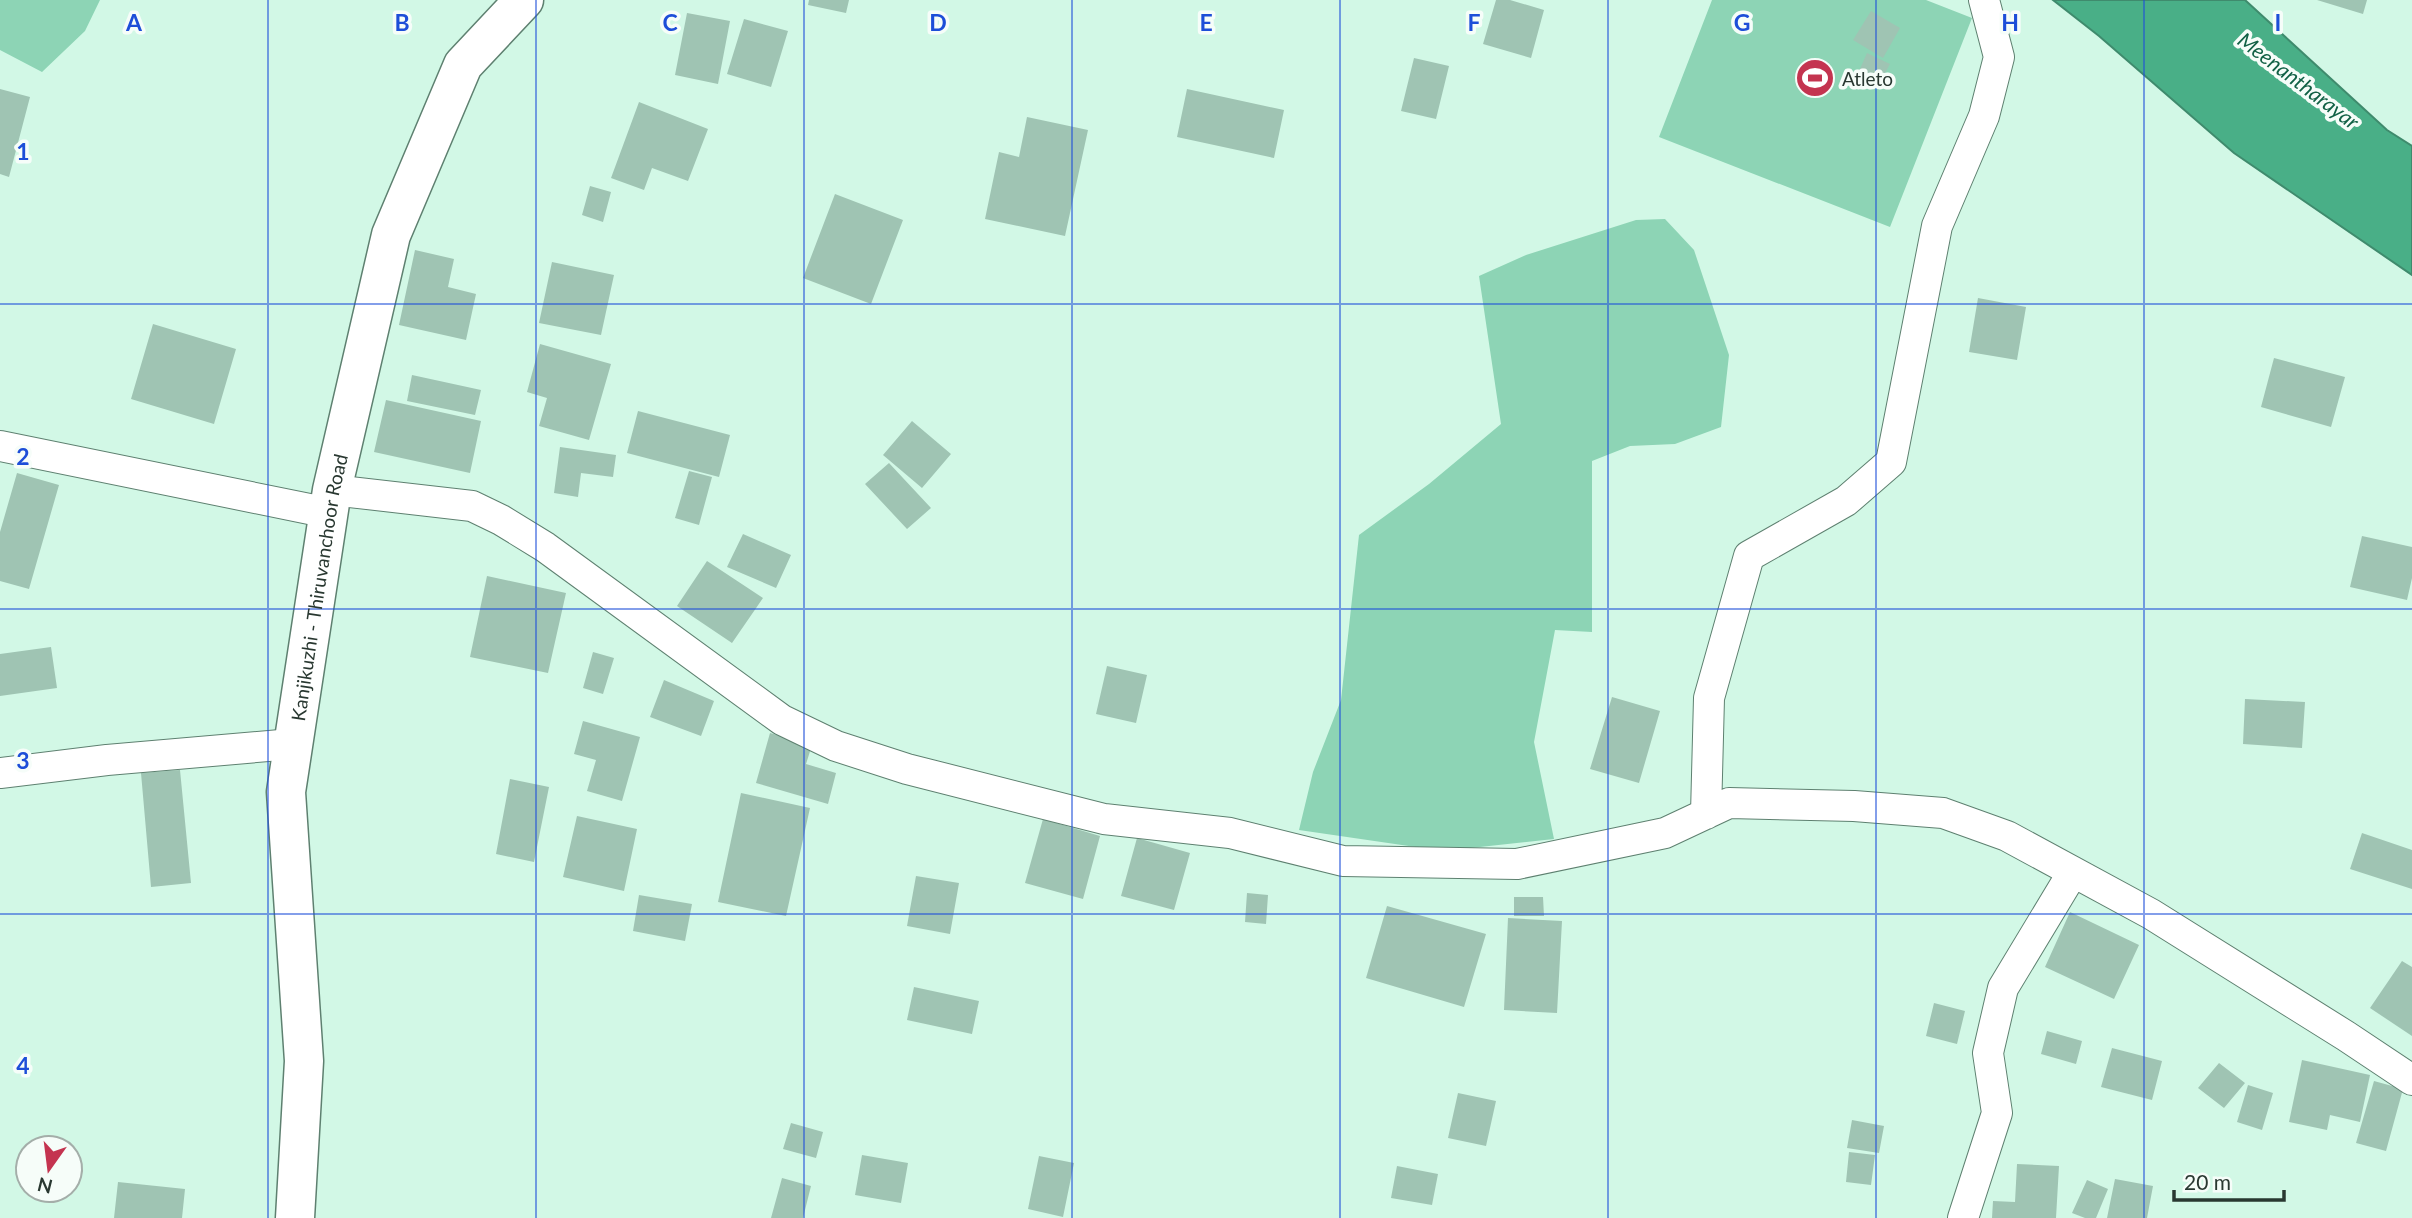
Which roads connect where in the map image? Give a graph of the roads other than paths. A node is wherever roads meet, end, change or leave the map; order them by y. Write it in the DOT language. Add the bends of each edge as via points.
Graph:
graph roads {
  1 [pos="524,0"];
  2 [pos="1984,0"];
  3 [pos="0,446"];
  4 [pos="331,502"];
  5 [pos="292,744"];
  6 [pos="0,773"];
  7 [pos="1706,814"];
  8 [pos="2073,872"];
  9 [pos="2412,1080"];
  10 [pos="295,1218"];
  11 [pos="1962,1218"];
  1 -- 4 [label="main road, Kanjikuzhi - Thiruvanchoor Road" via="463,65 391,235"];
  2 -- 7 [label="street" via="1999,57 1984,116 1937,226 1891,462 1846,501 1749,556 1709,698"];
  3 -- 4 [label="street"];
  4 -- 5 [label="main road, Kanjikuzhi - Thiruvanchoor Road"];
  4 -- 7 [label="street" via="472,506 545,547 782,720 836,746 907,769 1104,819 1230,833 1343,861 1517,864 1665,833"];
  5 -- 6 [label="street"];
  5 -- 10 [label="main road, Kanjikuzhi - Thiruvanchoor Road" via="286,792 304,1061"];
  7 -- 8 [label="street" via="1729,803 1943,813 2007,836"];
  8 -- 9 [label="street" via="2151,914"];
  8 -- 11 [label="street" via="2003,988 1988,1054 1997,1113"];
}
